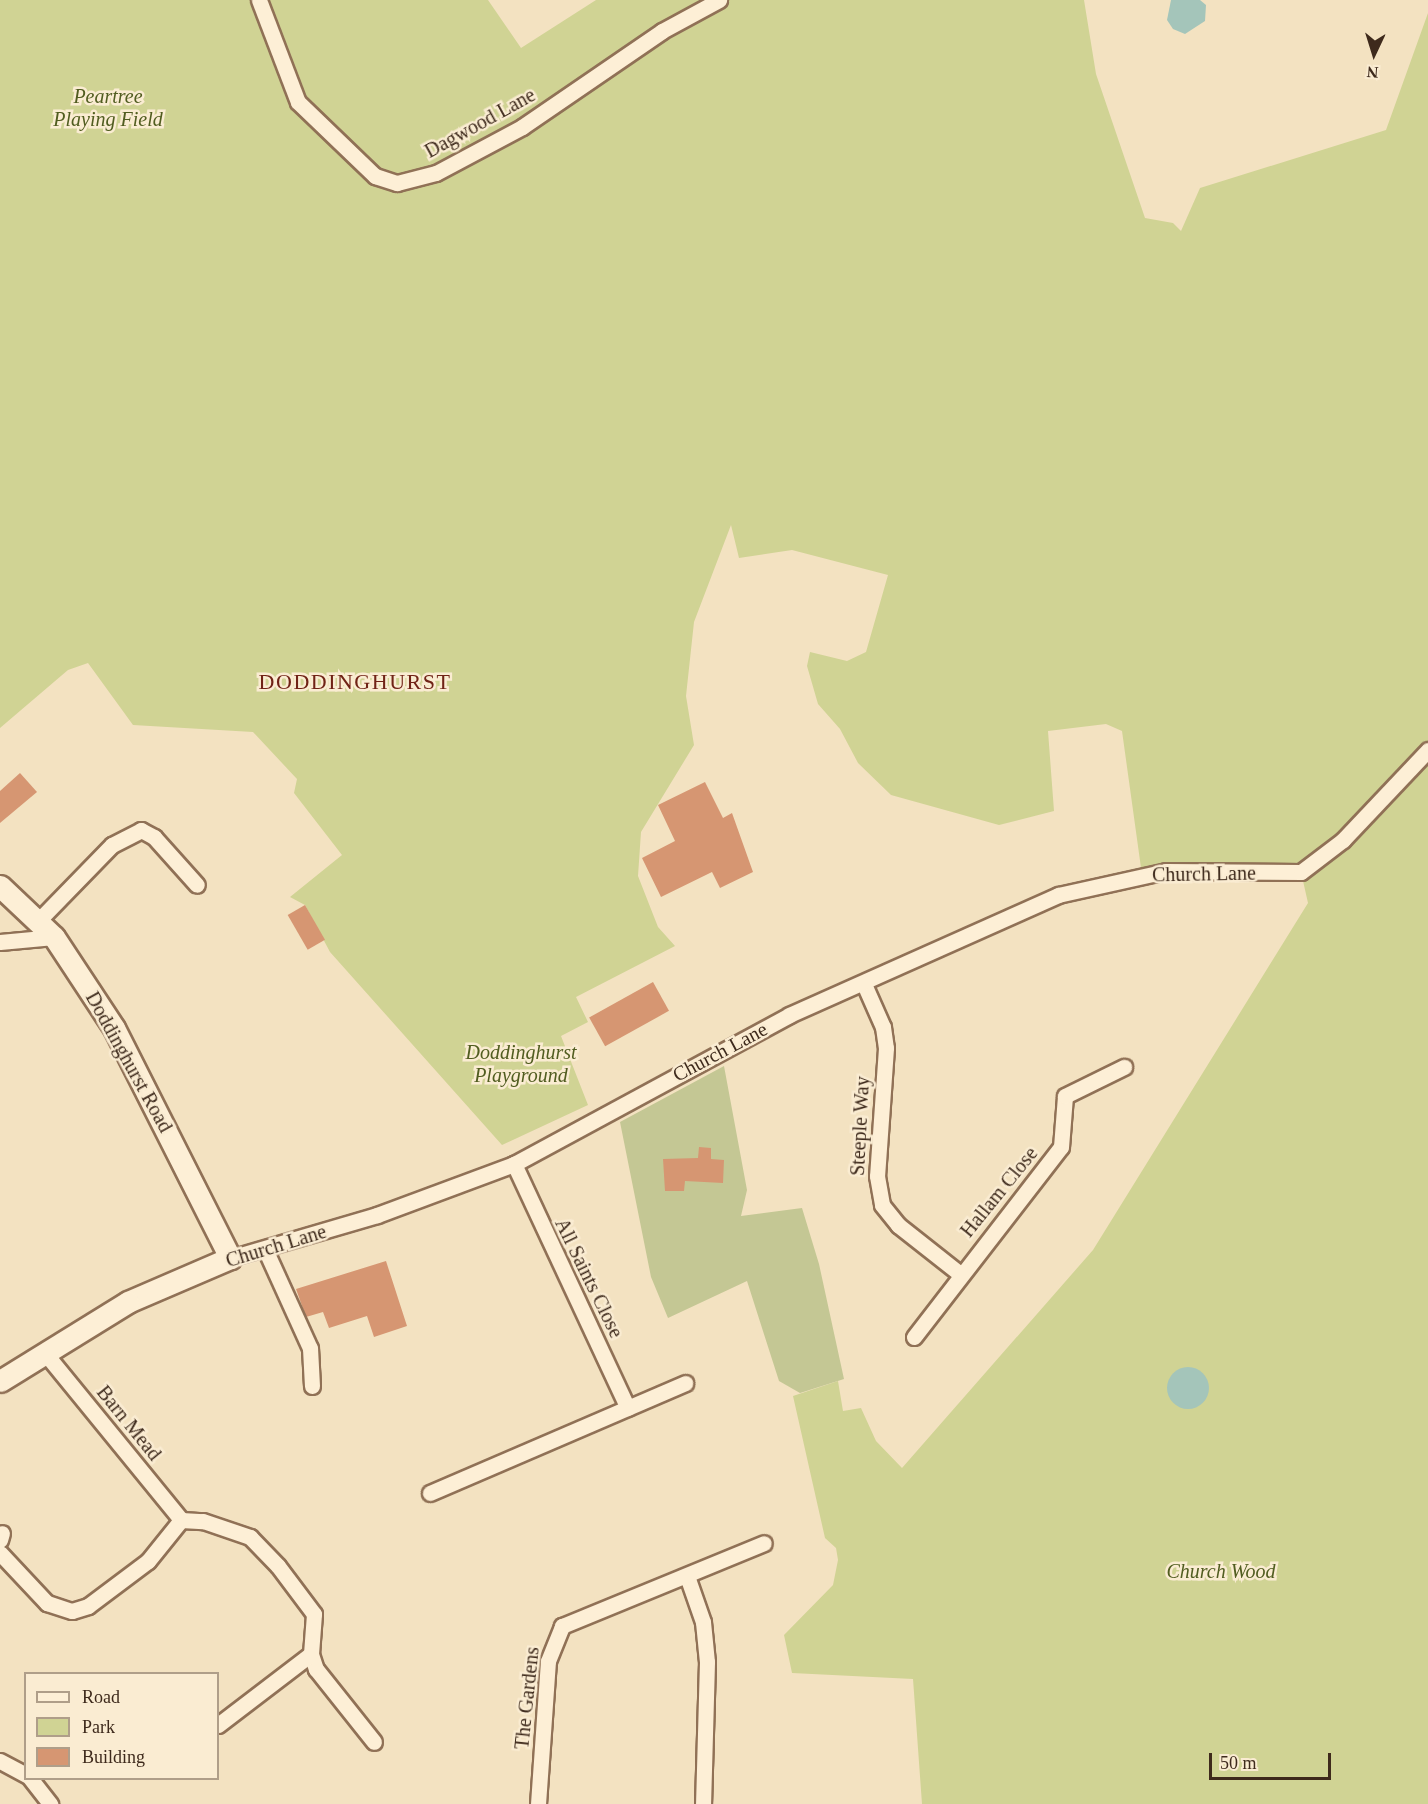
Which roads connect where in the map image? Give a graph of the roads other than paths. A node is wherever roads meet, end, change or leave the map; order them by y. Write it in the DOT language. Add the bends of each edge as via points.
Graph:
graph roads {
  1 [pos="259,0"];
  2 [pos="719,0"];
  3 [pos="1428,750"];
  4 [pos="197,885"];
  5 [pos="0,886"];
  6 [pos="38,921"];
  7 [pos="54,937"];
  8 [pos="0,942"];
  9 [pos="864,984"];
  10 [pos="1124,1067"];
  11 [pos="514,1164"];
  12 [pos="265,1249"];
  13 [pos="230,1258"];
  14 [pos="960,1274"];
  15 [pos="914,1337"];
  16 [pos="45,1353"];
  17 [pos="0,1381"];
  18 [pos="685,1383"];
  19 [pos="312,1386"];
  20 [pos="628,1408"];
  21 [pos="430,1493"];
  22 [pos="181,1520"];
  23 [pos="764,1543"];
  24 [pos="0,1553"];
  25 [pos="687,1576"];
  26 [pos="311,1654"];
  27 [pos="219,1724"];
  28 [pos="374,1742"];
  29 [pos="0,1761"];
  30 [pos="24,1774"];
  31 [pos="31,1780"];
  32 [pos="50,1804"];
  33 [pos="538,1804"];
  34 [pos="703,1804"];
  1 -- 2 [label="street, Dagwood Lane" via="298,102 375,176 397,183 436,173 522,127 662,31"];
  3 -- 9 [label="street, Church Lane" via="1343,840 1301,872 1166,870 1109,881 983,925"];
  4 -- 6 [label="street" via="141,830 112,845"];
  5 -- 6 [label="street, Doddinghurst Road"];
  6 -- 7 [label="street, Doddinghurst Road"];
  7 -- 8 [label="street"];
  7 -- 13 [label="street, Doddinghurst Road" via="114,1028"];
  9 -- 11 [label="street, Church Lane" via="789,1015"];
  9 -- 14 [label="street, Steeple Way" via="883,1027 886,1048 877,1176 882,1205 898,1225"];
  10 -- 14 [label="street, Hallam Close" via="1103,1081 1065,1096 1061,1147"];
  11 -- 12 [label="street, Church Lane" via="377,1215"];
  11 -- 20 [label="street, All Saints Close"];
  12 -- 13 [label="street, Church Lane"];
  12 -- 19 [label="street" via="310,1348"];
  13 -- 16 [label="street, Church Lane" via="128,1302"];
  14 -- 15 [label="street, Hallam Close"];
  16 -- 17 [label="street, Church Lane"];
  16 -- 22 [label="street, Barn Mead"];
  18 -- 20 [label="street"];
  20 -- 21 [label="street"];
  22 -- 24 [label="street" via="148,1561 88,1606 72,1611 47,1604"];
  22 -- 26 [label="street" via="203,1521 250,1538 278,1566 314,1614"];
  23 -- 25 [label="street, The Gardens"];
  25 -- 33 [label="street, The Gardens" via="586,1615 558,1632 548,1661"];
  25 -- 34 [label="street" via="703,1622 707,1662"];
  26 -- 27 [label="street"];
  26 -- 28 [label="street" via="327,1686"];
  29 -- 30 [label="street"];
  31 -- 32 [label="street"];
}
